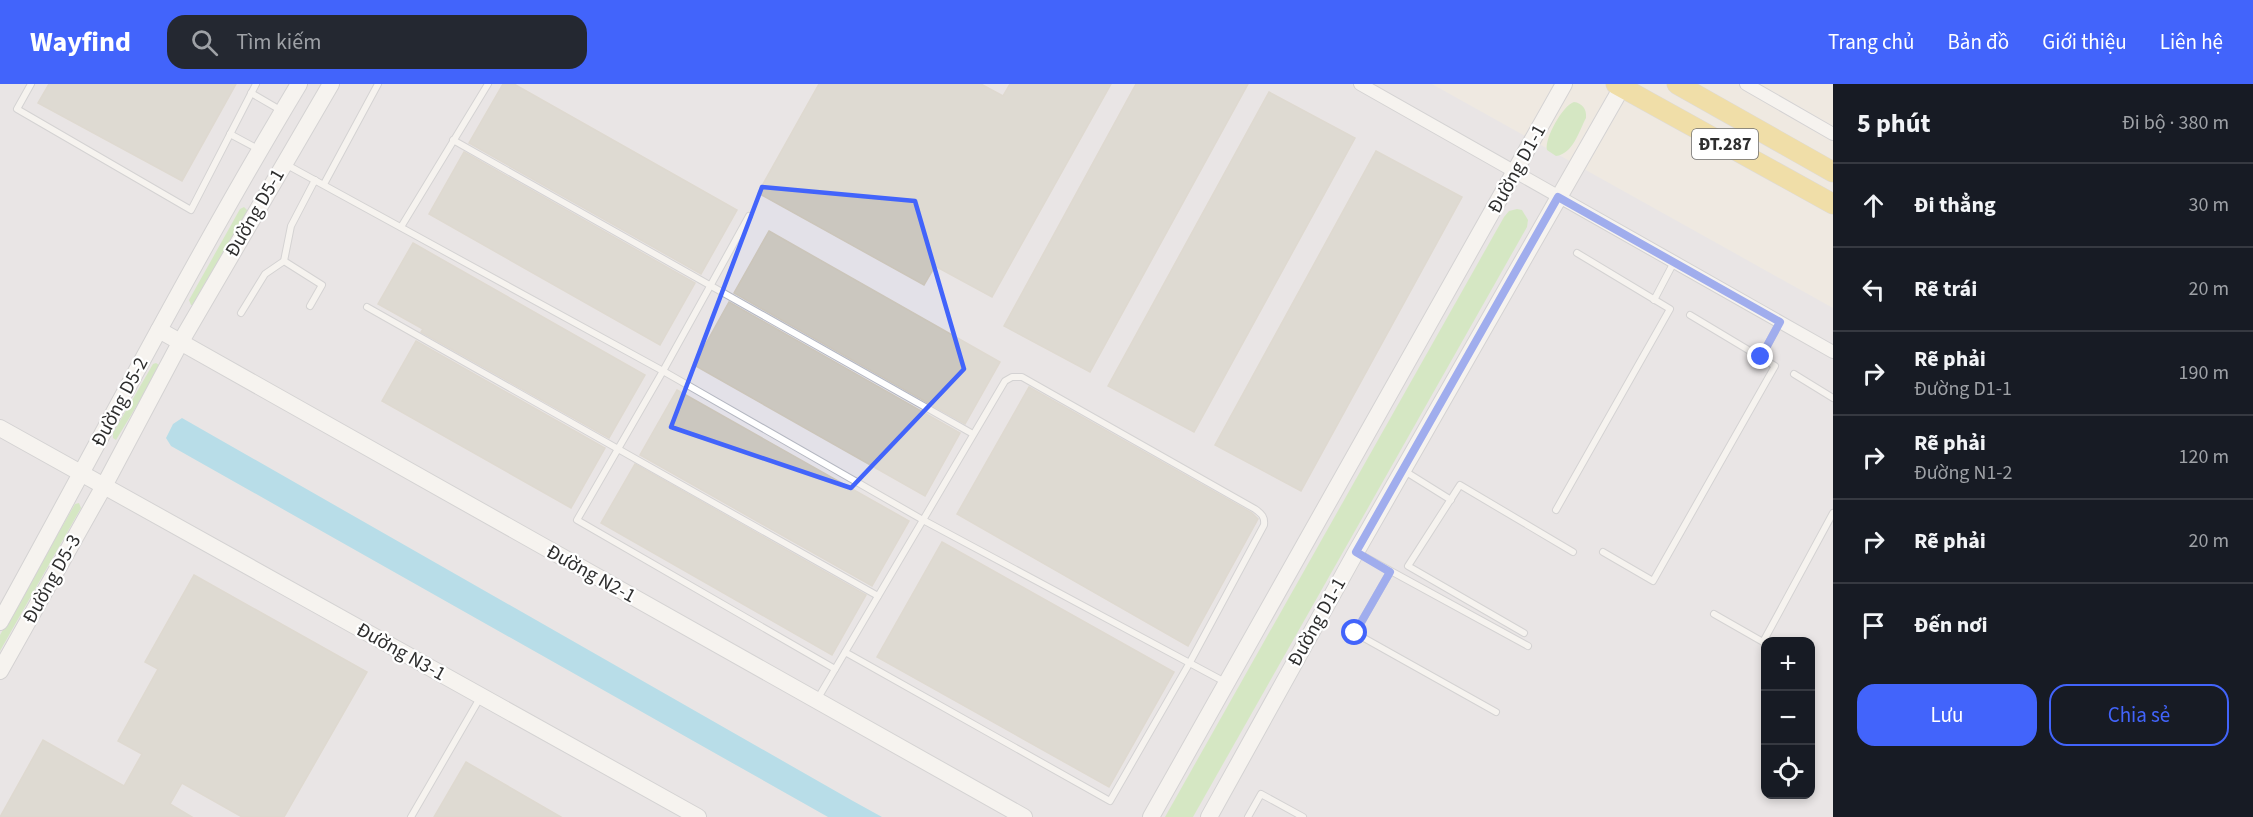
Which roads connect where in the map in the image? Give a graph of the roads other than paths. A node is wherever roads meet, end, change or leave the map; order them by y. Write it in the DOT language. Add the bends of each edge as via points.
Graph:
graph roads {
  1 [pos="31,84"];
  2 [pos="256,84"];
  3 [pos="299,84"];
  4 [pos="331,84"];
  5 [pos="378,84"];
  6 [pos="488,84"];
  7 [pos="1360,84"];
  8 [pos="1564,84"];
  9 [pos="1677,84"];
  10 [pos="1746,84"];
  11 [pos="1620,85"];
  12 [pos="251,93"];
  13 [pos="283,111"];
  14 [pos="271,131"];
  15 [pos="230,134"];
  16 [pos="1833,134"];
  17 [pos="453,140"];
  18 [pos="294,146"];
  19 [pos="260,150"];
  20 [pos="283,163"];
  21 [pos="1516,172"];
  22 [pos="1833,172"];
  23 [pos="315,180"];
  24 [pos="324,184"];
  25 [pos="1558,197"];
  26 [pos="1833,204"];
  27 [pos="749,216"];
  28 [pos="401,227"];
  29 [pos="1577,254"];
  30 [pos="284,261"];
  31 [pos="1674,262"];
  32 [pos="711,286"];
  33 [pos="1654,300"];
  34 [pos="310,306"];
  35 [pos="367,307"];
  36 [pos="241,313"];
  37 [pos="1690,315"];
  38 [pos="1780,322"];
  39 [pos="159,330"];
  40 [pos="180,343"];
  41 [pos="1833,352"];
  42 [pos="1761,357"];
  43 [pos="663,371"];
  44 [pos="1794,374"];
  45 [pos="1833,398"];
  46 [pos="0,428"];
  47 [pos="974,434"];
  48 [pos="618,449"];
  49 [pos="1403,469"];
  50 [pos="82,474"];
  51 [pos="104,486"];
  52 [pos="1451,500"];
  53 [pos="1556,510"];
  54 [pos="1833,513"];
  55 [pos="923,520"];
  56 [pos="1356,552"];
  57 [pos="1573,552"];
  58 [pos="1603,552"];
  59 [pos="1390,572"];
  60 [pos="878,596"];
  61 [pos="1714,614"];
  62 [pos="0,622"];
  63 [pos="1524,633"];
  64 [pos="1528,646"];
  65 [pos="845,652"];
  66 [pos="1189,664"];
  67 [pos="835,669"];
  68 [pos="0,671"];
  69 [pos="1225,682"];
  70 [pos="480,696"];
  71 [pos="816,701"];
  72 [pos="1496,712"];
  73 [pos="411,817"];
  74 [pos="698,817"];
  75 [pos="1024,817"];
  76 [pos="1151,817"];
  77 [pos="1209,817"];
  78 [pos="1248,817"];
  79 [pos="1303,817"];
  1 -- 15 [label="lane" via="17,109 190,210"];
  2 -- 12 [label="lane"];
  3 -- 13 [label="street, Đường D5-1"];
  4 -- 18 [label="street, Đường D5-1"];
  5 -- 24 [label="lane"];
  6 -- 17 [label="lane"];
  7 -- 21 [label="street"];
  8 -- 21 [label="street, Đường D1-1"];
  9 -- 22 [label="main road, ĐT.287"];
  10 -- 16 [label="street"];
  11 -- 25 [label="street, Đường D1-1"];
  11 -- 26 [label="main road, ĐT.287"];
  12 -- 13 [label="lane"];
  12 -- 15 [label="lane"];
  13 -- 14 [label="street, Đường D5-1"];
  14 -- 18 [label="street"];
  14 -- 19 [label="street, Đường D5-1"];
  15 -- 19 [label="lane"];
  17 -- 28 [label="lane"];
  17 -- 32 [label="lane"];
  18 -- 20 [label="street, Đường D5-1"];
  19 -- 39 [label="street, Đường D5-1"];
  20 -- 23 [label="lane"];
  20 -- 40 [label="street, Đường D5-1"];
  21 -- 25 [label="street"];
  21 -- 69 [label="street, Đường D1-1"];
  23 -- 24 [label="lane"];
  23 -- 30 [label="lane" via="291,226"];
  24 -- 28 [label="lane"];
  25 -- 31 [label="street"];
  25 -- 49 [label="street, Đường D1-1"];
  27 -- 32 [label="lane"];
  28 -- 43 [label="lane"];
  29 -- 33 [label="lane"];
  30 -- 34 [label="lane" via="322,285"];
  30 -- 36 [label="lane" via="265,274"];
  31 -- 33 [label="lane"];
  31 -- 38 [label="street"];
  32 -- 43 [label="lane"];
  32 -- 47 [label="lane"];
  33 -- 53 [label="lane" via="1670,309"];
  35 -- 48 [label="lane"];
  37 -- 42 [label="lane"];
  38 -- 41 [label="street"];
  38 -- 42 [label="lane"];
  39 -- 40 [label="street, Đường N2-1"];
  39 -- 50 [label="street, Đường D5-2"];
  40 -- 51 [label="street, Đường D5-2"];
  40 -- 71 [label="street, Đường N2-1"];
  42 -- 58 [label="lane" via="1774,366 1653,581"];
  43 -- 48 [label="lane"];
  43 -- 55 [label="lane"];
  44 -- 45 [label="lane"];
  46 -- 50 [label="street, Đường N3-1"];
  47 -- 55 [label="lane"];
  47 -- 66 [label="lane" via="1005,381 1022,377 1263,515 1264,525"];
  48 -- 60 [label="lane"];
  48 -- 67 [label="lane" via="576,520"];
  49 -- 52 [label="lane"];
  49 -- 56 [label="street, Đường D1-1"];
  50 -- 51 [label="street, Đường N3-1"];
  50 -- 62 [label="street, Đường D5-3"];
  51 -- 68 [label="street, Đường D5-3"];
  51 -- 70 [label="street, Đường N3-1"];
  52 -- 57 [label="lane" via="1460,485"];
  52 -- 63 [label="lane" via="1408,566"];
  54 -- 61 [label="lane" via="1763,642"];
  55 -- 60 [label="lane"];
  55 -- 66 [label="lane"];
  56 -- 59 [label="lane"];
  56 -- 77 [label="street, Đường D1-1"];
  59 -- 64 [label="lane"];
  59 -- 72 [label="lane" via="1355,633"];
  60 -- 65 [label="lane"];
  65 -- 66 [label="lane" via="1110,801"];
  65 -- 67 [label="lane"];
  66 -- 69 [label="lane"];
  67 -- 71 [label="lane"];
  69 -- 76 [label="street, Đường D1-1"];
  70 -- 73 [label="lane"];
  70 -- 74 [label="street, Đường N3-1"];
  71 -- 75 [label="street, Đường N2-1"];
  78 -- 79 [label="lane" via="1261,794"];
}
